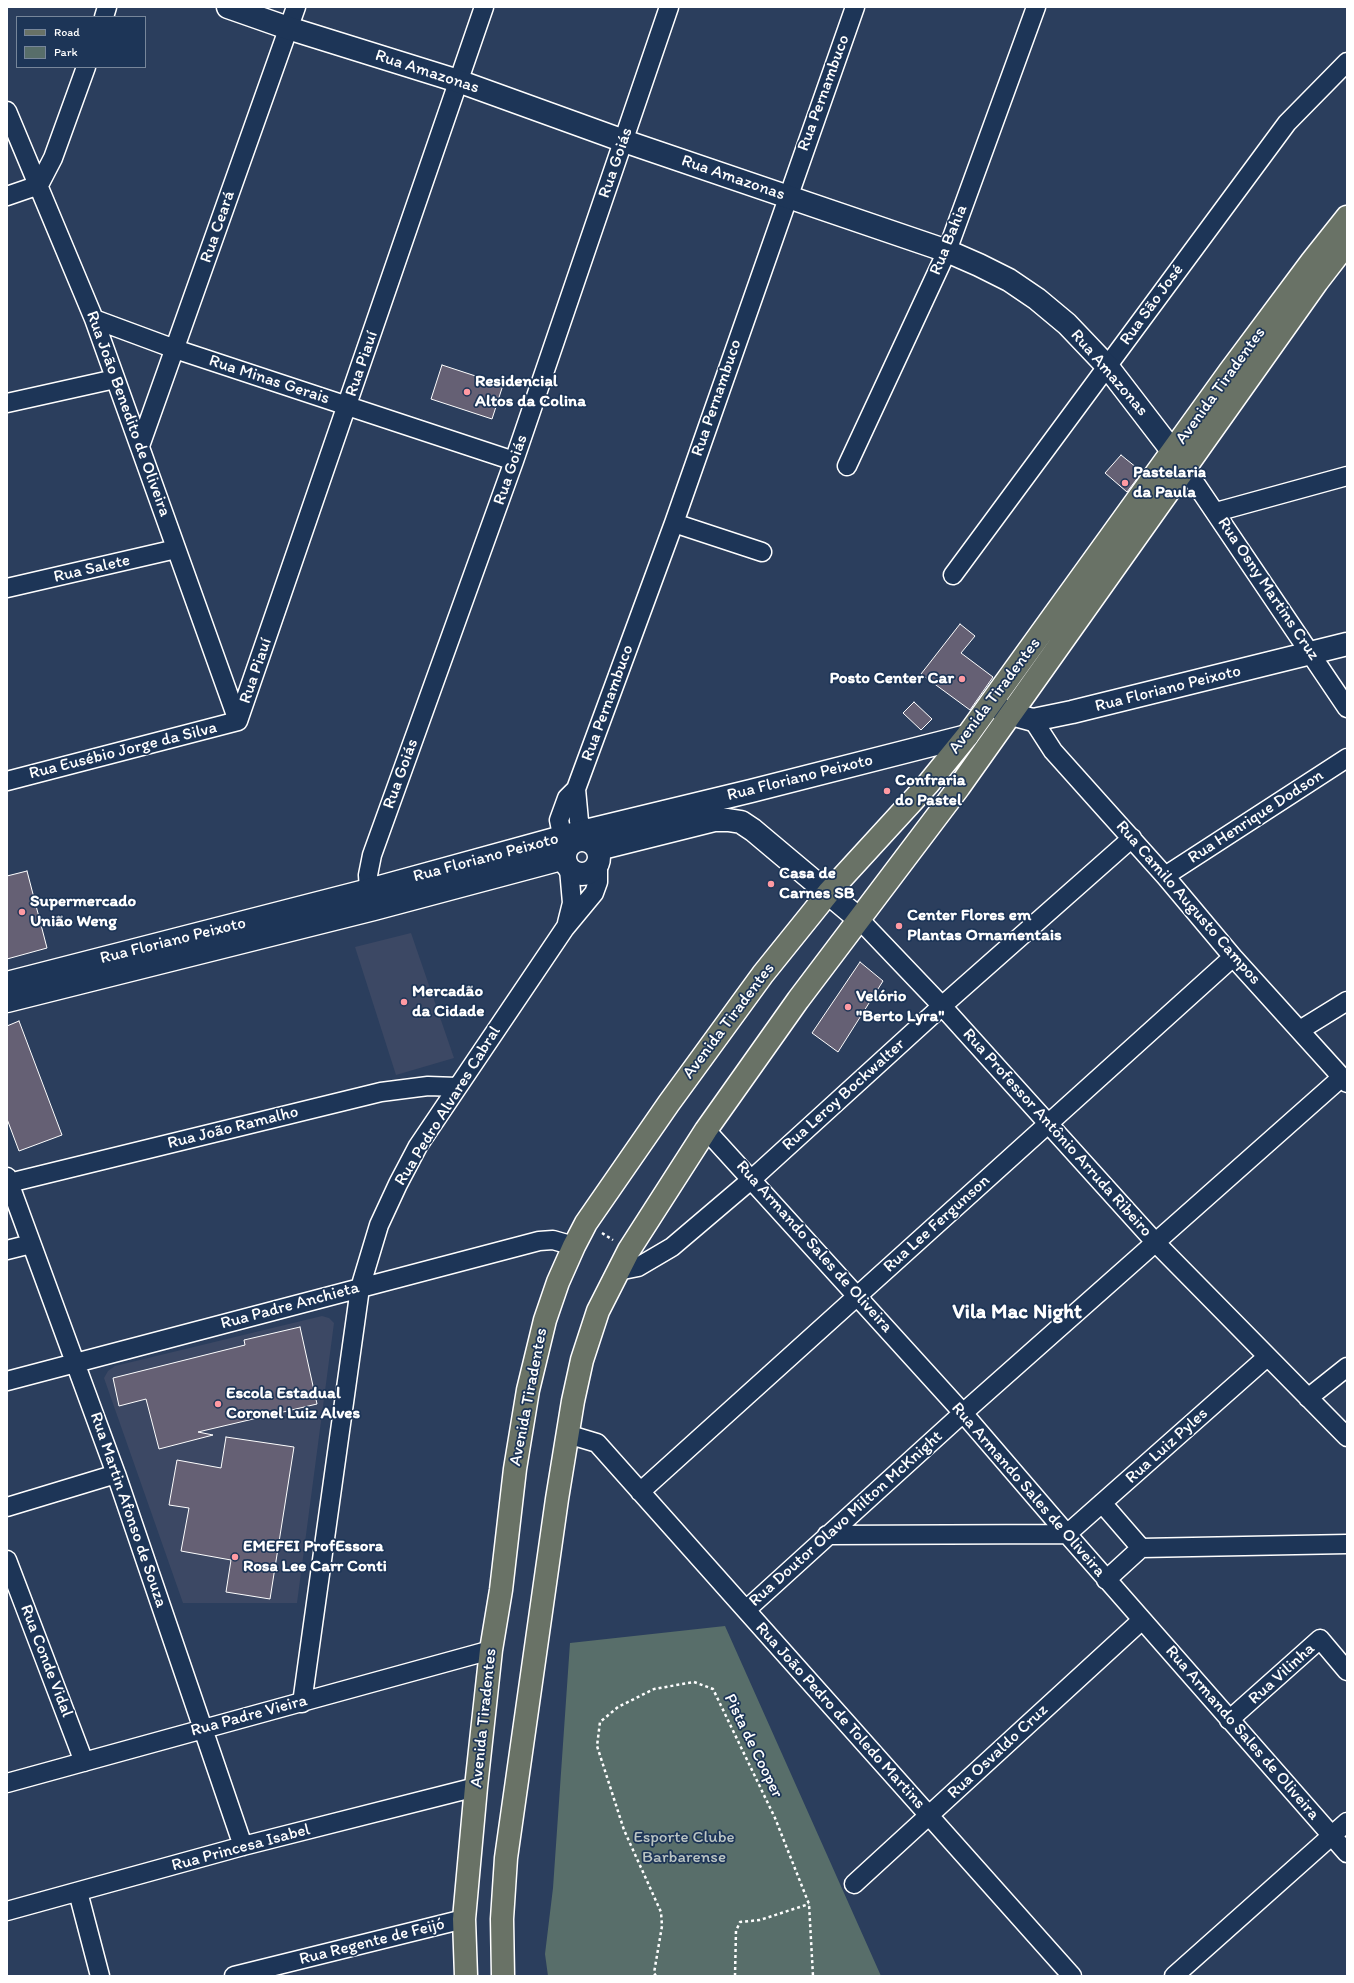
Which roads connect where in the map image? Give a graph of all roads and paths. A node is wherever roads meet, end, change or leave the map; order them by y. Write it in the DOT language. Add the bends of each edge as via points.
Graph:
graph roads {
  1 [pos="228,7"];
  2 [pos="296,7"];
  3 [pos="484,7"];
  4 [pos="669,7"];
  5 [pos="855,7"];
  6 [pos="1036,7"];
  7 [pos="288,28"];
  8 [pos="1347,62"];
  9 [pos="86,68"];
  10 [pos="458,81"];
  11 [pos="7,111"];
  12 [pos="624,140"];
  13 [pos="39,185"];
  14 [pos="7,196"];
  15 [pos="787,196"];
  16 [pos="1347,217"];
  17 [pos="1347,243"];
  18 [pos="947,251"];
  19 [pos="94,319"];
  20 [pos="175,348"];
  21 [pos="1107,366"];
  22 [pos="115,379"];
  23 [pos="7,404"];
  24 [pos="348,406"];
  25 [pos="140,446"];
  26 [pos="1179,460"];
  27 [pos="514,461"];
  28 [pos="847,466"];
  29 [pos="1347,476"];
  30 [pos="1216,512"];
  31 [pos="674,523"];
  32 [pos="176,549"];
  33 [pos="762,552"];
  34 [pos="953,575"];
  35 [pos="7,588"];
  36 [pos="1347,644"];
  37 [pos="1311,654"];
  38 [pos="990,704"];
  39 [pos="1347,708"];
  40 [pos="1011,714"];
  41 [pos="1033,720"];
  42 [pos="238,721"];
  43 [pos="966,736"];
  44 [pos="1347,758"];
  45 [pos="7,780"];
  46 [pos="576,789"];
  47 [pos="751,791"];
  48 [pos="741,822"];
  49 [pos="1132,838"];
  50 [pos="593,846"];
  51 [pos="565,854"];
  52 [pos="1165,876"];
  53 [pos="828,892"];
  54 [pos="371,900"];
  55 [pos="859,919"];
  56 [pos="565,928"];
  57 [pos="1233,957"];
  58 [pos="7,983"];
  59 [pos="1347,1001"];
  60 [pos="7,1002"];
  61 [pos="942,1006"];
  62 [pos="1300,1030"];
  63 [pos="1345,1080"];
  64 [pos="457,1086"];
  65 [pos="1048,1124"];
  66 [pos="706,1130"];
  67 [pos="752,1179"];
  68 [pos="8,1180"];
  69 [pos="586,1223"];
  70 [pos="1156,1243"];
  71 [pos="31,1244"];
  72 [pos="574,1246"];
  73 [pos="7,1250"];
  74 [pos="629,1250"];
  75 [pos="618,1271"];
  76 [pos="360,1288"];
  77 [pos="858,1295"];
  78 [pos="1267,1357"];
  79 [pos="76,1362"];
  80 [pos="1347,1367"];
  81 [pos="7,1381"];
  82 [pos="1308,1398"];
  83 [pos="963,1413"];
  84 [pos="567,1434"];
  85 [pos="1347,1437"];
  86 [pos="116,1474"];
  87 [pos="640,1492"];
  88 [pos="1102,1503"];
  89 [pos="7,1507"];
  90 [pos="1066,1534"];
  91 [pos="827,1535"];
  92 [pos="1347,1544"];
  93 [pos="1141,1548"];
  94 [pos="7,1560"];
  95 [pos="1106,1580"];
  96 [pos="746,1610"];
  97 [pos="1142,1620"];
  98 [pos="491,1650"];
  99 [pos="1347,1671"];
  100 [pos="302,1702"];
  101 [pos="1230,1720"];
  102 [pos="204,1728"];
  103 [pos="84,1762"];
  104 [pos="7,1783"];
  105 [pos="476,1787"];
  106 [pos="929,1816"];
  107 [pos="1347,1822"];
  108 [pos="1332,1836"];
  109 [pos="244,1846"];
  110 [pos="1347,1853"];
  111 [pos="854,1884"];
  112 [pos="78,1892"];
  113 [pos="809,1904"];
  114 [pos="7,1911"];
  115 [pos="464,1919"];
  116 [pos="100,1976"];
  117 [pos="234,1976"];
  118 [pos="466,1976"];
  119 [pos="503,1976"];
  120 [pos="656,1976"];
  121 [pos="735,1976"];
  122 [pos="813,1976"];
  123 [pos="1072,1976"];
  124 [pos="1174,1976"];
  1 -- 7 [label="main road, Rua Amazonas"];
  2 -- 7 [label="street, Rua Ceará"];
  3 -- 10 [label="street, Rua Piauí"];
  4 -- 12 [label="street, Rua Goiás"];
  5 -- 15 [label="street, Rua Pernambuco"];
  6 -- 18 [label="street, Rua Bahia"];
  7 -- 10 [label="main road, Rua Amazonas"];
  7 -- 20 [label="street, Rua Ceará"];
  8 -- 21 [label="street, Rua São José" via="1287,123"];
  9 -- 13 [label="street" via="53,158"];
  10 -- 12 [label="main road, Rua Amazonas"];
  10 -- 24 [label="street, Rua Piauí"];
  11 -- 13 [label="street, Rua João Benedito de Oliveira"];
  12 -- 15 [label="main road, Rua Amazonas"];
  12 -- 27 [label="street, Rua Goiás"];
  13 -- 14 [label="street"];
  13 -- 19 [label="street, Rua João Benedito de Oliveira"];
  15 -- 18 [label="main road, Rua Amazonas"];
  15 -- 31 [label="street, Rua Pernambuco"];
  16 -- 26 [label="main road, Avenida Tiradentes" via="1302,273"];
  17 -- 26 [label="main road, Avenida Tiradentes"];
  18 -- 21 [label="main road, Rua Amazonas" via="1009,280 1037,299"];
  18 -- 28 [label="street, Rua Bahia"];
  19 -- 20 [label="street, Rua Minas Gerais"];
  19 -- 22 [label="street, Rua João Benedito de Oliveira"];
  20 -- 24 [label="street, Rua Minas Gerais"];
  20 -- 25 [label="street, Rua Ceará"];
  21 -- 26 [label="main road, Rua Amazonas"];
  21 -- 34 [label="street, Rua São José"];
  22 -- 23 [label="street"];
  22 -- 25 [label="street, Rua João Benedito de Oliveira"];
  24 -- 27 [label="street, Rua Minas Gerais"];
  24 -- 42 [label="street, Rua Piauí"];
  25 -- 32 [label="street, Rua João Benedito de Oliveira"];
  26 -- 30 [label="street, Rua Osny Martins Cruz"];
  26 -- 38 [label="main road, Avenida Tiradentes"];
  26 -- 40 [label="main road, Avenida Tiradentes"];
  27 -- 54 [label="street, Rua Goiás" via="372,855 368,875"];
  29 -- 30 [label="street"];
  30 -- 37 [label="street, Rua Osny Martins Cruz"];
  31 -- 33 [label="street"];
  31 -- 46 [label="street, Rua Pernambuco"];
  32 -- 35 [label="street, Rua Salete"];
  32 -- 42 [label="street, Rua João Benedito de Oliveira"];
  36 -- 37 [label="main road, Rua Floriano Peixoto"];
  37 -- 39 [label="street, Rua Osny Martins Cruz"];
  37 -- 41 [label="main road, Rua Floriano Peixoto"];
  38 -- 40 [label="main road, Rua Floriano Peixoto"];
  38 -- 43 [label="main road, Avenida Tiradentes"];
  40 -- 41 [label="main road, Rua Floriano Peixoto"];
  40 -- 55 [label="main road, Avenida Tiradentes"];
  41 -- 49 [label="street, Rua Camilo Augusto Campos" via="1053,751"];
  42 -- 45 [label="street, Rua Eusébio Jorge da Silva"];
  43 -- 47 [label="main road, Rua Floriano Peixoto"];
  43 -- 53 [label="main road, Avenida Tiradentes" via="928,784"];
  44 -- 52 [label="street, Rua Henrique Dodson"];
  46 -- 50 [label="street, Rua Pernambuco" via="579,821"];
  46 -- 51 [label="street, Rua Pernambuco" via="567,798 559,820"];
  47 -- 48 [label="main road"];
  47 -- 50 [label="main road, Rua Floriano Peixoto"];
  48 -- 50 [label="main road, Rua Floriano Peixoto" via="714,820"];
  48 -- 53 [label="main road, Rua Professor Antônio Arruda Ribeiro"];
  49 -- 52 [label="street, Rua Camilo Augusto Campos"];
  49 -- 61 [label="street, Rua Leroy Bockwalter"];
  50 -- 51 [label="main road, Rua Floriano Peixoto"];
  50 -- 51 [label="main road" via="596,868 586,874 580,874"];
  50 -- 56 [label="street, Rua Pedro Alvares Cabral" via="598,882 594,894"];
  51 -- 54 [label="main road, Rua Floriano Peixoto"];
  51 -- 56 [label="street, Rua Pedro Alvares Cabral" via="572,903"];
  52 -- 57 [label="street, Rua Camilo Augusto Campos"];
  53 -- 55 [label="main road, Rua Professor Antônio Arruda Ribeiro"];
  53 -- 69 [label="main road, Avenida Tiradentes" via="763,974 700,1060"];
  54 -- 58 [label="main road, Rua Floriano Peixoto"];
  54 -- 60 [label="main road, Rua Floriano Peixoto"];
  55 -- 61 [label="street, Rua Professor Antônio Arruda Ribeiro"];
  55 -- 66 [label="main road, Avenida Tiradentes"];
  56 -- 64 [label="street, Rua Pedro Alvares Cabral"];
  57 -- 62 [label="street, Rua Camilo Augusto Campos"];
  57 -- 65 [label="street, Rua Lee Fergunson"];
  59 -- 62 [label="street"];
  61 -- 65 [label="street, Rua Professor Antônio Arruda Ribeiro"];
  61 -- 67 [label="street, Rua Leroy Bockwalter"];
  62 -- 63 [label="street, Rua Camilo Augusto Campos"];
  63 -- 70 [label="street, Rua Doutor Olavo Milton McKnight"];
  64 -- 68 [label="street, Rua João Ramalho" via="421,1086 380,1092"];
  64 -- 76 [label="street, Rua Pedro Alvares Cabral" via="418,1146 398,1184 379,1225"];
  65 -- 70 [label="street, Rua Professor Antônio Arruda Ribeiro"];
  65 -- 77 [label="street, Rua Lee Fergunson"];
  66 -- 67 [label="street, Rua Armando Sales de Oliveira"];
  66 -- 74 [label="main road, Avenida Tiradentes"];
  67 -- 75 [label="street, Rua Leroy Bockwalter" via="672,1247 638,1267"];
  67 -- 77 [label="street, Rua Armando Sales de Oliveira"];
  68 -- 71 [label="street, Rua Martin Afonso de Souza"];
  69 -- 72 [label="main road, Avenida Tiradentes"];
  69 -- 74 [label="path"];
  70 -- 78 [label="street, Rua Professor Antônio Arruda Ribeiro"];
  70 -- 83 [label="street, Rua Doutor Olavo Milton McKnight"];
  71 -- 73 [label="street"];
  71 -- 79 [label="street, Rua Martin Afonso de Souza"];
  72 -- 76 [label="street, Rua Padre Anchieta" via="553,1240 539,1241"];
  72 -- 98 [label="main road, Avenida Tiradentes" via="545,1320 528,1390"];
  74 -- 75 [label="main road, Avenida Tiradentes"];
  75 -- 84 [label="main road, Avenida Tiradentes" via="598,1311 582,1360"];
  76 -- 79 [label="street, Rua Padre Anchieta"];
  76 -- 100 [label="street, Rua Pedro Alvares Cabral"];
  77 -- 83 [label="street, Rua Armando Sales de Oliveira"];
  77 -- 87 [label="street, Rua Lee Fergunson"];
  78 -- 82 [label="street, Rua Professor Antônio Arruda Ribeiro"];
  78 -- 88 [label="street, Rua Luiz Pyles"];
  79 -- 81 [label="street, Rua Padre Anchieta"];
  79 -- 86 [label="street, Rua Martin Afonso de Souza"];
  80 -- 82 [label="street"];
  82 -- 85 [label="street, Rua Professor Antônio Arruda Ribeiro"];
  83 -- 90 [label="street, Rua Armando Sales de Oliveira"];
  83 -- 91 [label="street, Rua Doutor Olavo Milton McKnight"];
  84 -- 87 [label="street, Rua João Pedro de Toledo Martins" via="597,1443"];
  84 -- 119 [label="main road, Avenida Tiradentes" via="506,1858 502,1919"];
  86 -- 89 [label="street"];
  86 -- 102 [label="street, Rua Martin Afonso de Souza"];
  87 -- 96 [label="street, Rua João Pedro de Toledo Martins"];
  88 -- 90 [label="street, Rua Luiz Pyles"];
  88 -- 93 [label="street"];
  90 -- 91 [label="street"];
  90 -- 95 [label="street, Rua Armando Sales de Oliveira"];
  91 -- 96 [label="street, Rua Doutor Olavo Milton McKnight"];
  92 -- 93 [label="street"];
  93 -- 95 [label="street"];
  94 -- 103 [label="street, Rua Conde Vidal"];
  95 -- 97 [label="street, Rua Armando Sales de Oliveira"];
  96 -- 106 [label="street, Rua João Pedro de Toledo Martins"];
  97 -- 101 [label="street, Rua Armando Sales de Oliveira"];
  97 -- 106 [label="street, Rua Osvaldo Cruz"];
  98 -- 100 [label="street, Rua Padre Vieira"];
  98 -- 105 [label="main road, Avenida Tiradentes"];
  99 -- 101 [label="street, Rua Vilinha" via="1320,1639"];
  100 -- 102 [label="street, Rua Padre Vieira"];
  101 -- 108 [label="street, Rua Armando Sales de Oliveira"];
  102 -- 103 [label="street, Rua Padre Vieira"];
  102 -- 109 [label="street, Rua Martin Afonso de Souza"];
  103 -- 104 [label="street, Rua Padre Vieira"];
  105 -- 109 [label="street, Rua Princesa Isabel"];
  105 -- 115 [label="main road, Avenida Tiradentes"];
  106 -- 111 [label="street, Rua Osvaldo Cruz"];
  106 -- 123 [label="street, Rua João Pedro de Toledo Martins"];
  107 -- 108 [label="street"];
  108 -- 110 [label="street, Rua Armando Sales de Oliveira"];
  108 -- 124 [label="street"];
  109 -- 112 [label="street, Rua Princesa Isabel"];
  112 -- 114 [label="street, Rua Princesa Isabel"];
  112 -- 116 [label="street"];
  113 -- 120 [label="path, Pista de Cooper" via="775,1818 713,1689 694,1682 654,1689 618,1706 600,1722 597,1746 624,1830 661,1912 662,1926 654,1973"];
  113 -- 121 [label="path" via="760,1920 740,1922 736,1932"];
  113 -- 122 [label="path, Pista de Cooper"];
  115 -- 117 [label="street, Rua Regente de Feijó"];
  115 -- 118 [label="main road, Avenida Tiradentes"];
}
